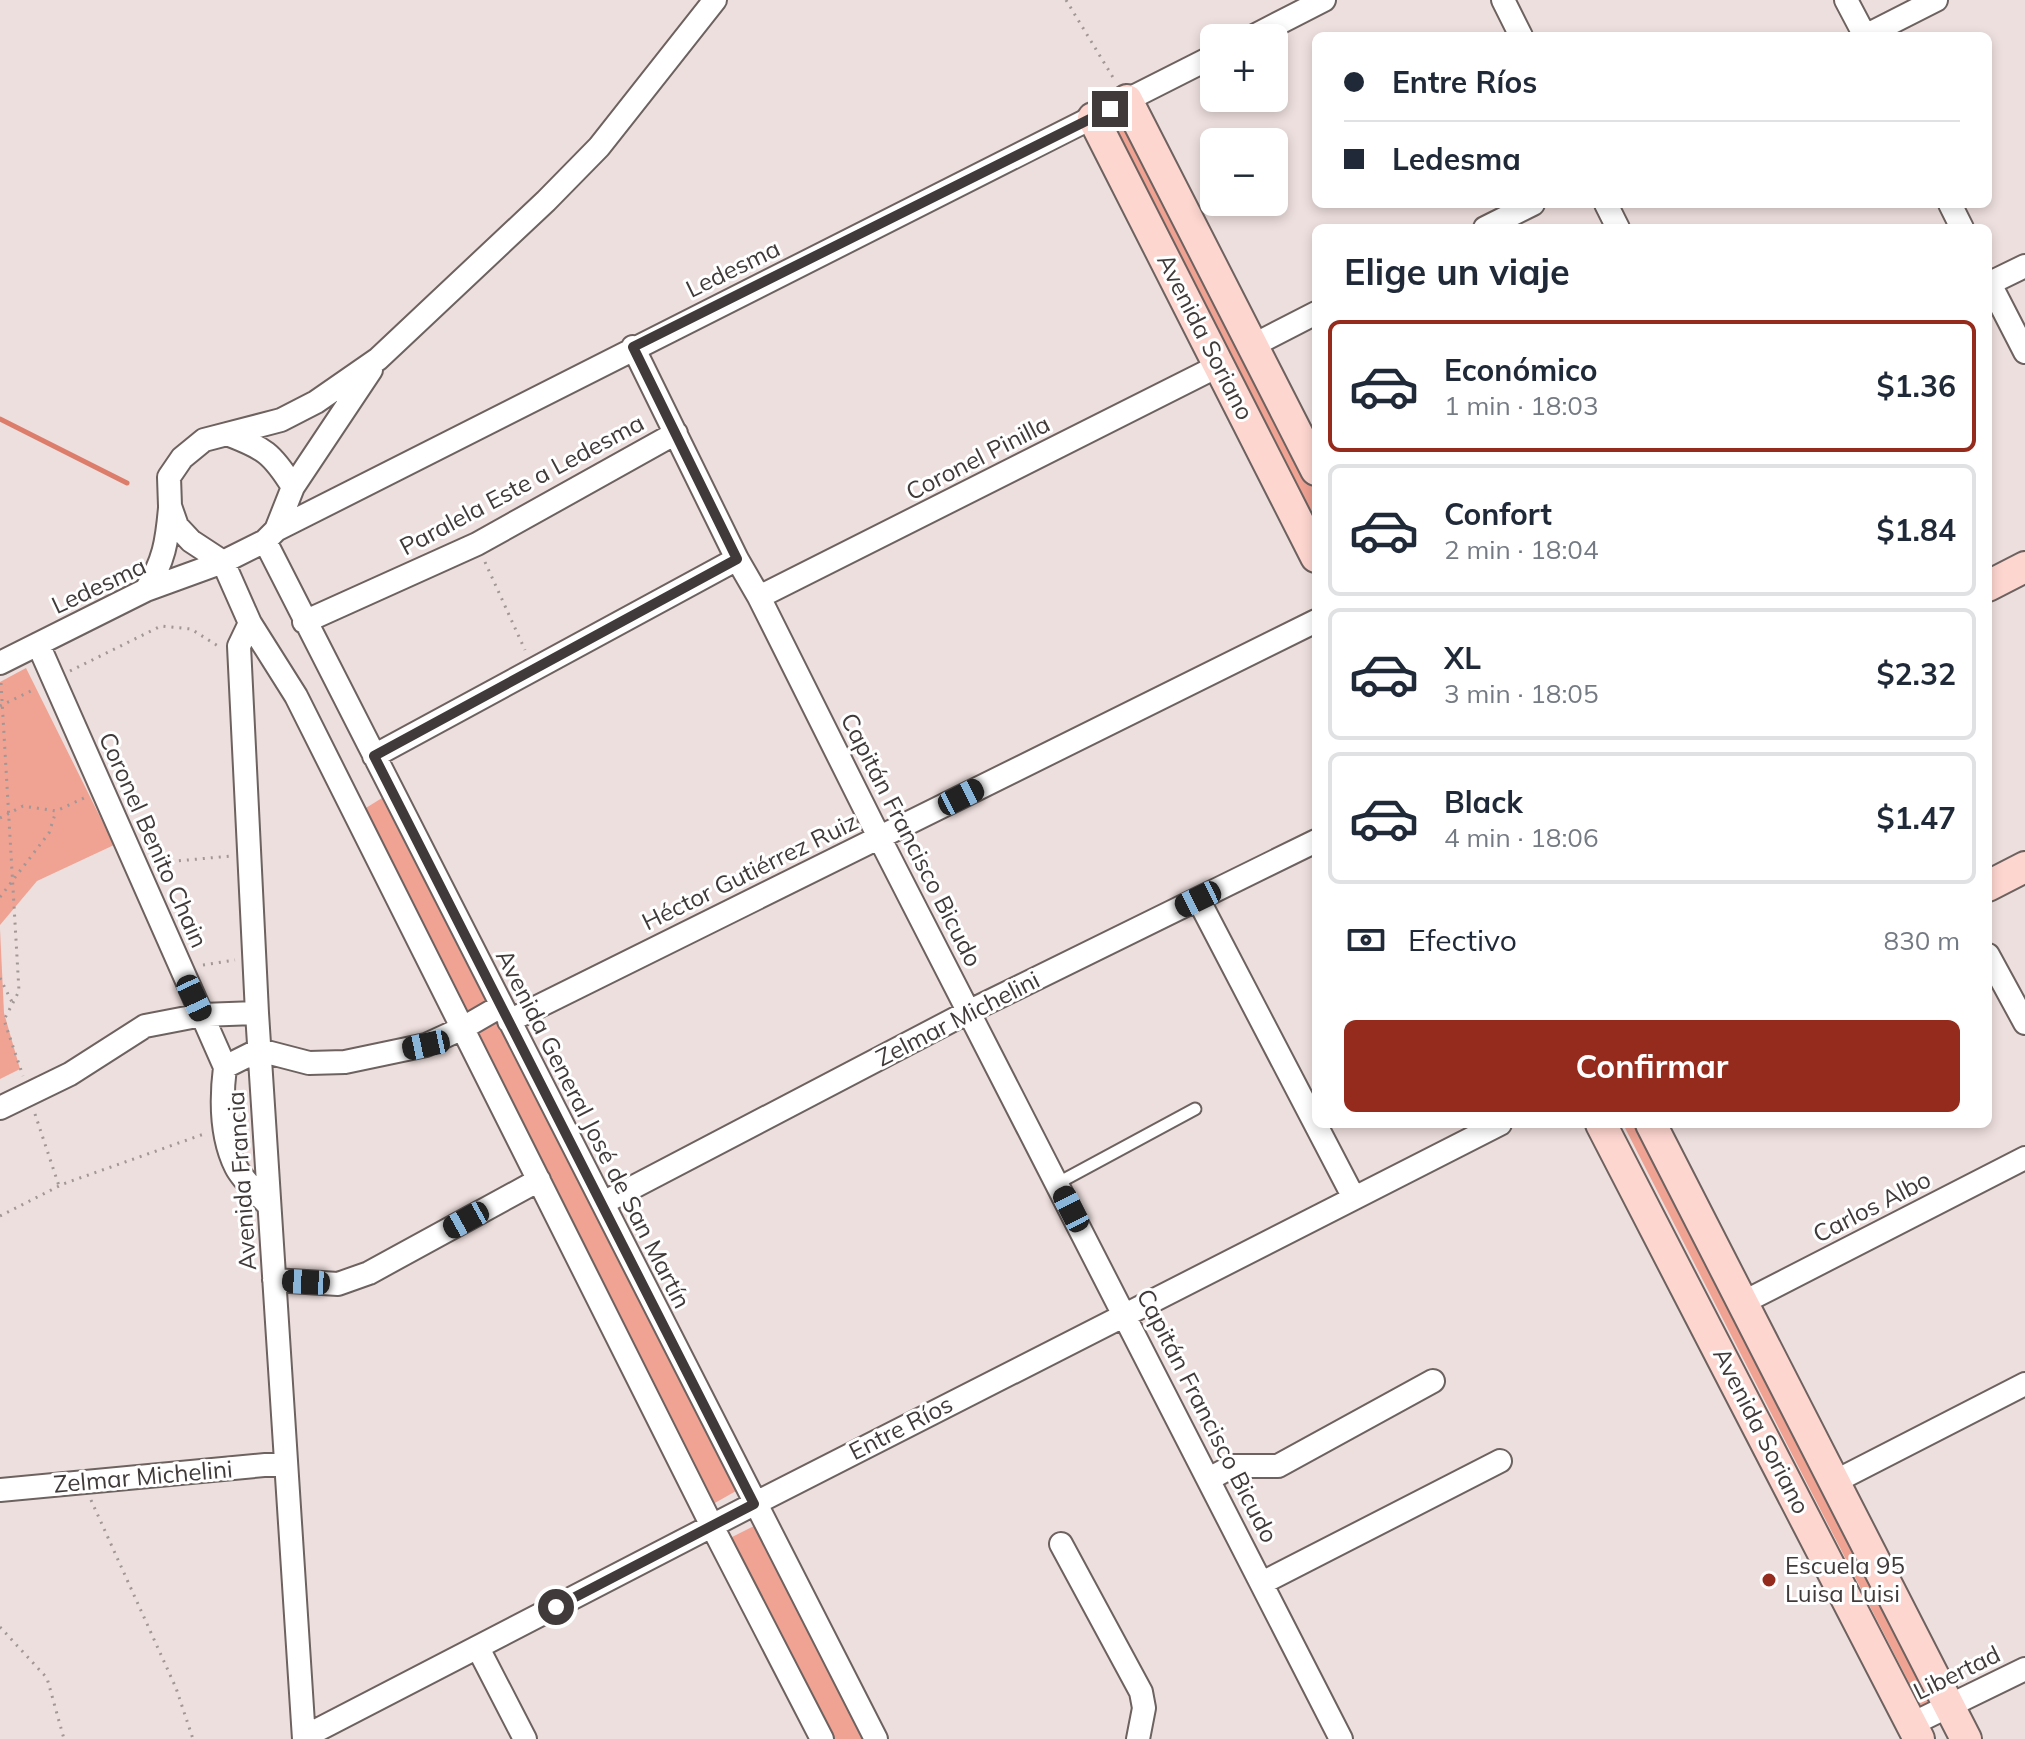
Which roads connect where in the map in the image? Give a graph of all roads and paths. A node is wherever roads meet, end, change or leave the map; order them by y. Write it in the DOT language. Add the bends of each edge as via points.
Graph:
graph roads {
  1 [pos="715,0"];
  2 [pos="1066,0"];
  3 [pos="1324,0"];
  4 [pos="1503,0"];
  5 [pos="1846,0"];
  6 [pos="1936,0"];
  7 [pos="1277,24"];
  8 [pos="1519,32"];
  9 [pos="1863,32"];
  10 [pos="1873,32"];
  11 [pos="1200,63"];
  12 [pos="1127,100"];
  13 [pos="1093,118"];
  14 [pos="1525,208"];
  15 [pos="1493,224"];
  16 [pos="2025,266"];
  17 [pos="1992,280"];
  18 [pos="1992,290"];
  19 [pos="1312,315"];
  20 [pos="1252,346"];
  21 [pos="633,347"];
  22 [pos="2025,352"];
  23 [pos="378,359"];
  24 [pos="1220,365"];
  25 [pos="676,433"];
  26 [pos="227,434"];
  27 [pos="1312,462"];
  28 [pos="298,479"];
  29 [pos="334,500"];
  30 [pos="170,506"];
  31 [pos="271,536"];
  32 [pos="477,544"];
  33 [pos="1312,549"];
  34 [pos="737,559"];
  35 [pos="223,562"];
  36 [pos="2025,567"];
  37 [pos="1992,584"];
  38 [pos="146,590"];
  39 [pos="759,597"];
  40 [pos="304,622"];
  41 [pos="250,623"];
  42 [pos="1312,623"];
  43 [pos="38,644"];
  44 [pos="218,645"];
  45 [pos="0,663"];
  46 [pos="534,669"];
  47 [pos="54,679"];
  48 [pos="1,706"];
  49 [pos="374,756"];
  50 [pos="102,789"];
  51 [pos="56,811"];
  52 [pos="9,813"];
  53 [pos="0,818"];
  54 [pos="879,837"];
  55 [pos="1312,843"];
  56 [pos="235,855"];
  57 [pos="136,865"];
  58 [pos="2025,867"];
  59 [pos="13,880"];
  60 [pos="1992,884"];
  61 [pos="0,897"];
  62 [pos="1198,899"];
  63 [pos="243,959"];
  64 [pos="1992,962"];
  65 [pos="181,968"];
  66 [pos="0,978"];
  67 [pos="13,1004"];
  68 [pos="970,1011"];
  69 [pos="257,1013"];
  70 [pos="505,1014"];
  71 [pos="202,1015"];
  72 [pos="2025,1023"];
  73 [pos="463,1028"];
  74 [pos="259,1050"];
  75 [pos="225,1067"];
  76 [pos="29,1094"];
  77 [pos="0,1108"];
  78 [pos="1195,1109"];
  79 [pos="1312,1118"];
  80 [pos="1317,1128"];
  81 [pos="1492,1128"];
  82 [pos="1603,1128"];
  83 [pos="1653,1128"];
  84 [pos="227,1134"];
  85 [pos="2025,1158"];
  86 [pos="539,1180"];
  87 [pos="1058,1183"];
  88 [pos="59,1186"];
  89 [pos="1354,1198"];
  90 [pos="603,1203"];
  91 [pos="269,1206"];
  92 [pos="0,1216"];
  93 [pos="274,1280"];
  94 [pos="1742,1303"];
  95 [pos="1125,1314"];
  96 [pos="1433,1381"];
  97 [pos="2025,1384"];
  98 [pos="1500,1461"];
  99 [pos="286,1463"];
  100 [pos="1209,1479"];
  101 [pos="83,1482"];
  102 [pos="1834,1482"];
  103 [pos="0,1490"];
  104 [pos="754,1504"];
  105 [pos="712,1526"];
  106 [pos="1061,1544"];
  107 [pos="1262,1583"];
  108 [pos="0,1627"];
  109 [pos="478,1648"];
  110 [pos="2025,1669"];
  111 [pos="1949,1705"];
  112 [pos="1916,1731"];
  113 [pos="304,1738"];
  114 [pos="64,1739"];
  115 [pos="193,1739"];
  116 [pos="525,1739"];
  117 [pos="822,1739"];
  118 [pos="876,1739"];
  119 [pos="1138,1739"];
  120 [pos="1341,1739"];
  121 [pos="1966,1739"];
  1 -- 23 [label="street" via="599,147"];
  2 -- 12 [label="path"];
  3 -- 7 [label="street"];
  4 -- 8 [label="street"];
  5 -- 9 [label="street"];
  6 -- 10 [label="street"];
  11 -- 12 [label="street, Ledesma"];
  12 -- 13 [label="street, Ledesma"];
  12 -- 20 [label="street, Avenida Soriano"];
  13 -- 21 [label="street, Ledesma"];
  13 -- 24 [label="street, Avenida Soriano"];
  14 -- 15 [label="street"];
  16 -- 17 [label="street"];
  18 -- 22 [label="street"];
  19 -- 20 [label="street"];
  20 -- 27 [label="street, Avenida Soriano"];
  21 -- 25 [label="street, Capitán Francisco Bicudo"];
  21 -- 29 [label="street, Ledesma"];
  23 -- 26 [label="street" via="281,420"];
  23 -- 28 [label="street"];
  24 -- 33 [label="street, Avenida Soriano"];
  24 -- 39 [label="street, Coronel Pinilla"];
  25 -- 32 [label="street, Paralela Este a Ledesma"];
  25 -- 34 [label="street, Capitán Francisco Bicudo"];
  26 -- 28 [label="street" via="260,446"];
  26 -- 30 [label="street" via="204,440 182,458 169,477"];
  28 -- 29 [label="street"];
  28 -- 31 [label="street"];
  29 -- 31 [label="street, Ledesma"];
  30 -- 35 [label="street" via="177,526 191,541"];
  30 -- 38 [label="street" via="160,567"];
  31 -- 35 [label="street"];
  31 -- 40 [label="street, Avenida General José de San Martín"];
  32 -- 40 [label="street, Paralela Este a Ledesma"];
  32 -- 46 [label="path"];
  34 -- 39 [label="street, Capitán Francisco Bicudo"];
  34 -- 46 [label="street"];
  35 -- 38 [label="street, Ledesma"];
  35 -- 41 [label="street"];
  36 -- 37 [label="street"];
  38 -- 43 [label="street, Ledesma"];
  39 -- 54 [label="street, Capitán Francisco Bicudo"];
  40 -- 49 [label="street, Avenida General José de San Martín"];
  41 -- 69 [label="street, Avenida Francia" via="239,646"];
  41 -- 73 [label="street" via="296,696"];
  42 -- 54 [label="street, Héctor Gutiérrez Ruiz"];
  43 -- 45 [label="street, Ledesma"];
  43 -- 47 [label="street, Coronel Benito Chain"];
  44 -- 47 [label="path" via="191,629 161,626"];
  45 -- 48 [label="path"];
  46 -- 49 [label="street"];
  47 -- 48 [label="path"];
  47 -- 50 [label="street, Coronel Benito Chain"];
  48 -- 52 [label="path"];
  49 -- 70 [label="street, Avenida General José de San Martín"];
  50 -- 51 [label="path"];
  50 -- 57 [label="street, Coronel Benito Chain"];
  51 -- 52 [label="path" via="23,806"];
  51 -- 59 [label="path" via="49,833"];
  52 -- 53 [label="path"];
  52 -- 59 [label="path"];
  54 -- 68 [label="street, Capitán Francisco Bicudo"];
  54 -- 70 [label="street, Héctor Gutiérrez Ruiz"];
  55 -- 62 [label="street, Zelmar Michelini"];
  56 -- 57 [label="path"];
  57 -- 65 [label="street, Coronel Benito Chain"];
  58 -- 60 [label="street"];
  59 -- 61 [label="path"];
  59 -- 67 [label="path" via="19,991"];
  62 -- 68 [label="street, Zelmar Michelini"];
  62 -- 79 [label="street"];
  63 -- 65 [label="path"];
  64 -- 72 [label="street"];
  65 -- 71 [label="street, Coronel Benito Chain"];
  66 -- 67 [label="path"];
  67 -- 76 [label="path" via="4,1020"];
  68 -- 87 [label="street, Capitán Francisco Bicudo"];
  68 -- 90 [label="street, Zelmar Michelini"];
  69 -- 71 [label="street"];
  69 -- 74 [label="street, Avenida Francia"];
  70 -- 73 [label="street, Héctor Gutiérrez Ruiz"];
  70 -- 90 [label="street, Avenida General José de San Martín"];
  71 -- 75 [label="street, Coronel Benito Chain"];
  71 -- 76 [label="street" via="145,1026"];
  73 -- 74 [label="street, Héctor Gutiérrez Ruiz" via="426,1045 345,1062 309,1063"];
  73 -- 86 [label="street"];
  74 -- 75 [label="street"];
  74 -- 91 [label="street, Avenida Francia"];
  75 -- 84 [label="street" via="221,1098"];
  76 -- 77 [label="street"];
  76 -- 88 [label="path"];
  78 -- 87 [label="lane"];
  80 -- 89 [label="street"];
  81 -- 89 [label="street, Entre Ríos"];
  82 -- 112 [label="street, Avenida Soriano"];
  83 -- 94 [label="street, Avenida Soriano"];
  84 -- 88 [label="path" via="206,1133"];
  84 -- 91 [label="street" via="237,1168"];
  85 -- 94 [label="street, Carlos Albo"];
  86 -- 93 [label="street" via="369,1273 338,1284"];
  86 -- 105 [label="street"];
  87 -- 95 [label="street, Capitán Francisco Bicudo"];
  88 -- 92 [label="path"];
  89 -- 95 [label="street, Entre Ríos"];
  90 -- 104 [label="street, Avenida General José de San Martín"];
  91 -- 93 [label="street, Avenida Francia"];
  93 -- 99 [label="street, Avenida Francia"];
  94 -- 102 [label="street, Avenida Soriano"];
  95 -- 100 [label="street, Capitán Francisco Bicudo"];
  95 -- 104 [label="street, Entre Ríos"];
  96 -- 100 [label="street" via="1278,1466 1233,1466"];
  97 -- 102 [label="street"];
  98 -- 107 [label="street"];
  99 -- 101 [label="street, Zelmar Michelini"];
  99 -- 113 [label="street, Avenida Francia"];
  100 -- 107 [label="street, Capitán Francisco Bicudo"];
  101 -- 103 [label="street, Zelmar Michelini"];
  101 -- 115 [label="path" via="176,1688"];
  102 -- 111 [label="street, Avenida Soriano"];
  104 -- 105 [label="street, Entre Ríos"];
  104 -- 118 [label="street, Avenida General José de San Martín"];
  105 -- 109 [label="street, Entre Ríos"];
  105 -- 117 [label="street"];
  106 -- 119 [label="street" via="1141,1692 1144,1708"];
  107 -- 120 [label="street, Capitán Francisco Bicudo"];
  108 -- 114 [label="path" via="47,1678"];
  109 -- 113 [label="street, Entre Ríos"];
  109 -- 116 [label="street"];
  110 -- 111 [label="street, Libertad"];
  111 -- 112 [label="street, Libertad"];
  111 -- 121 [label="street, Avenida Soriano"];
}
